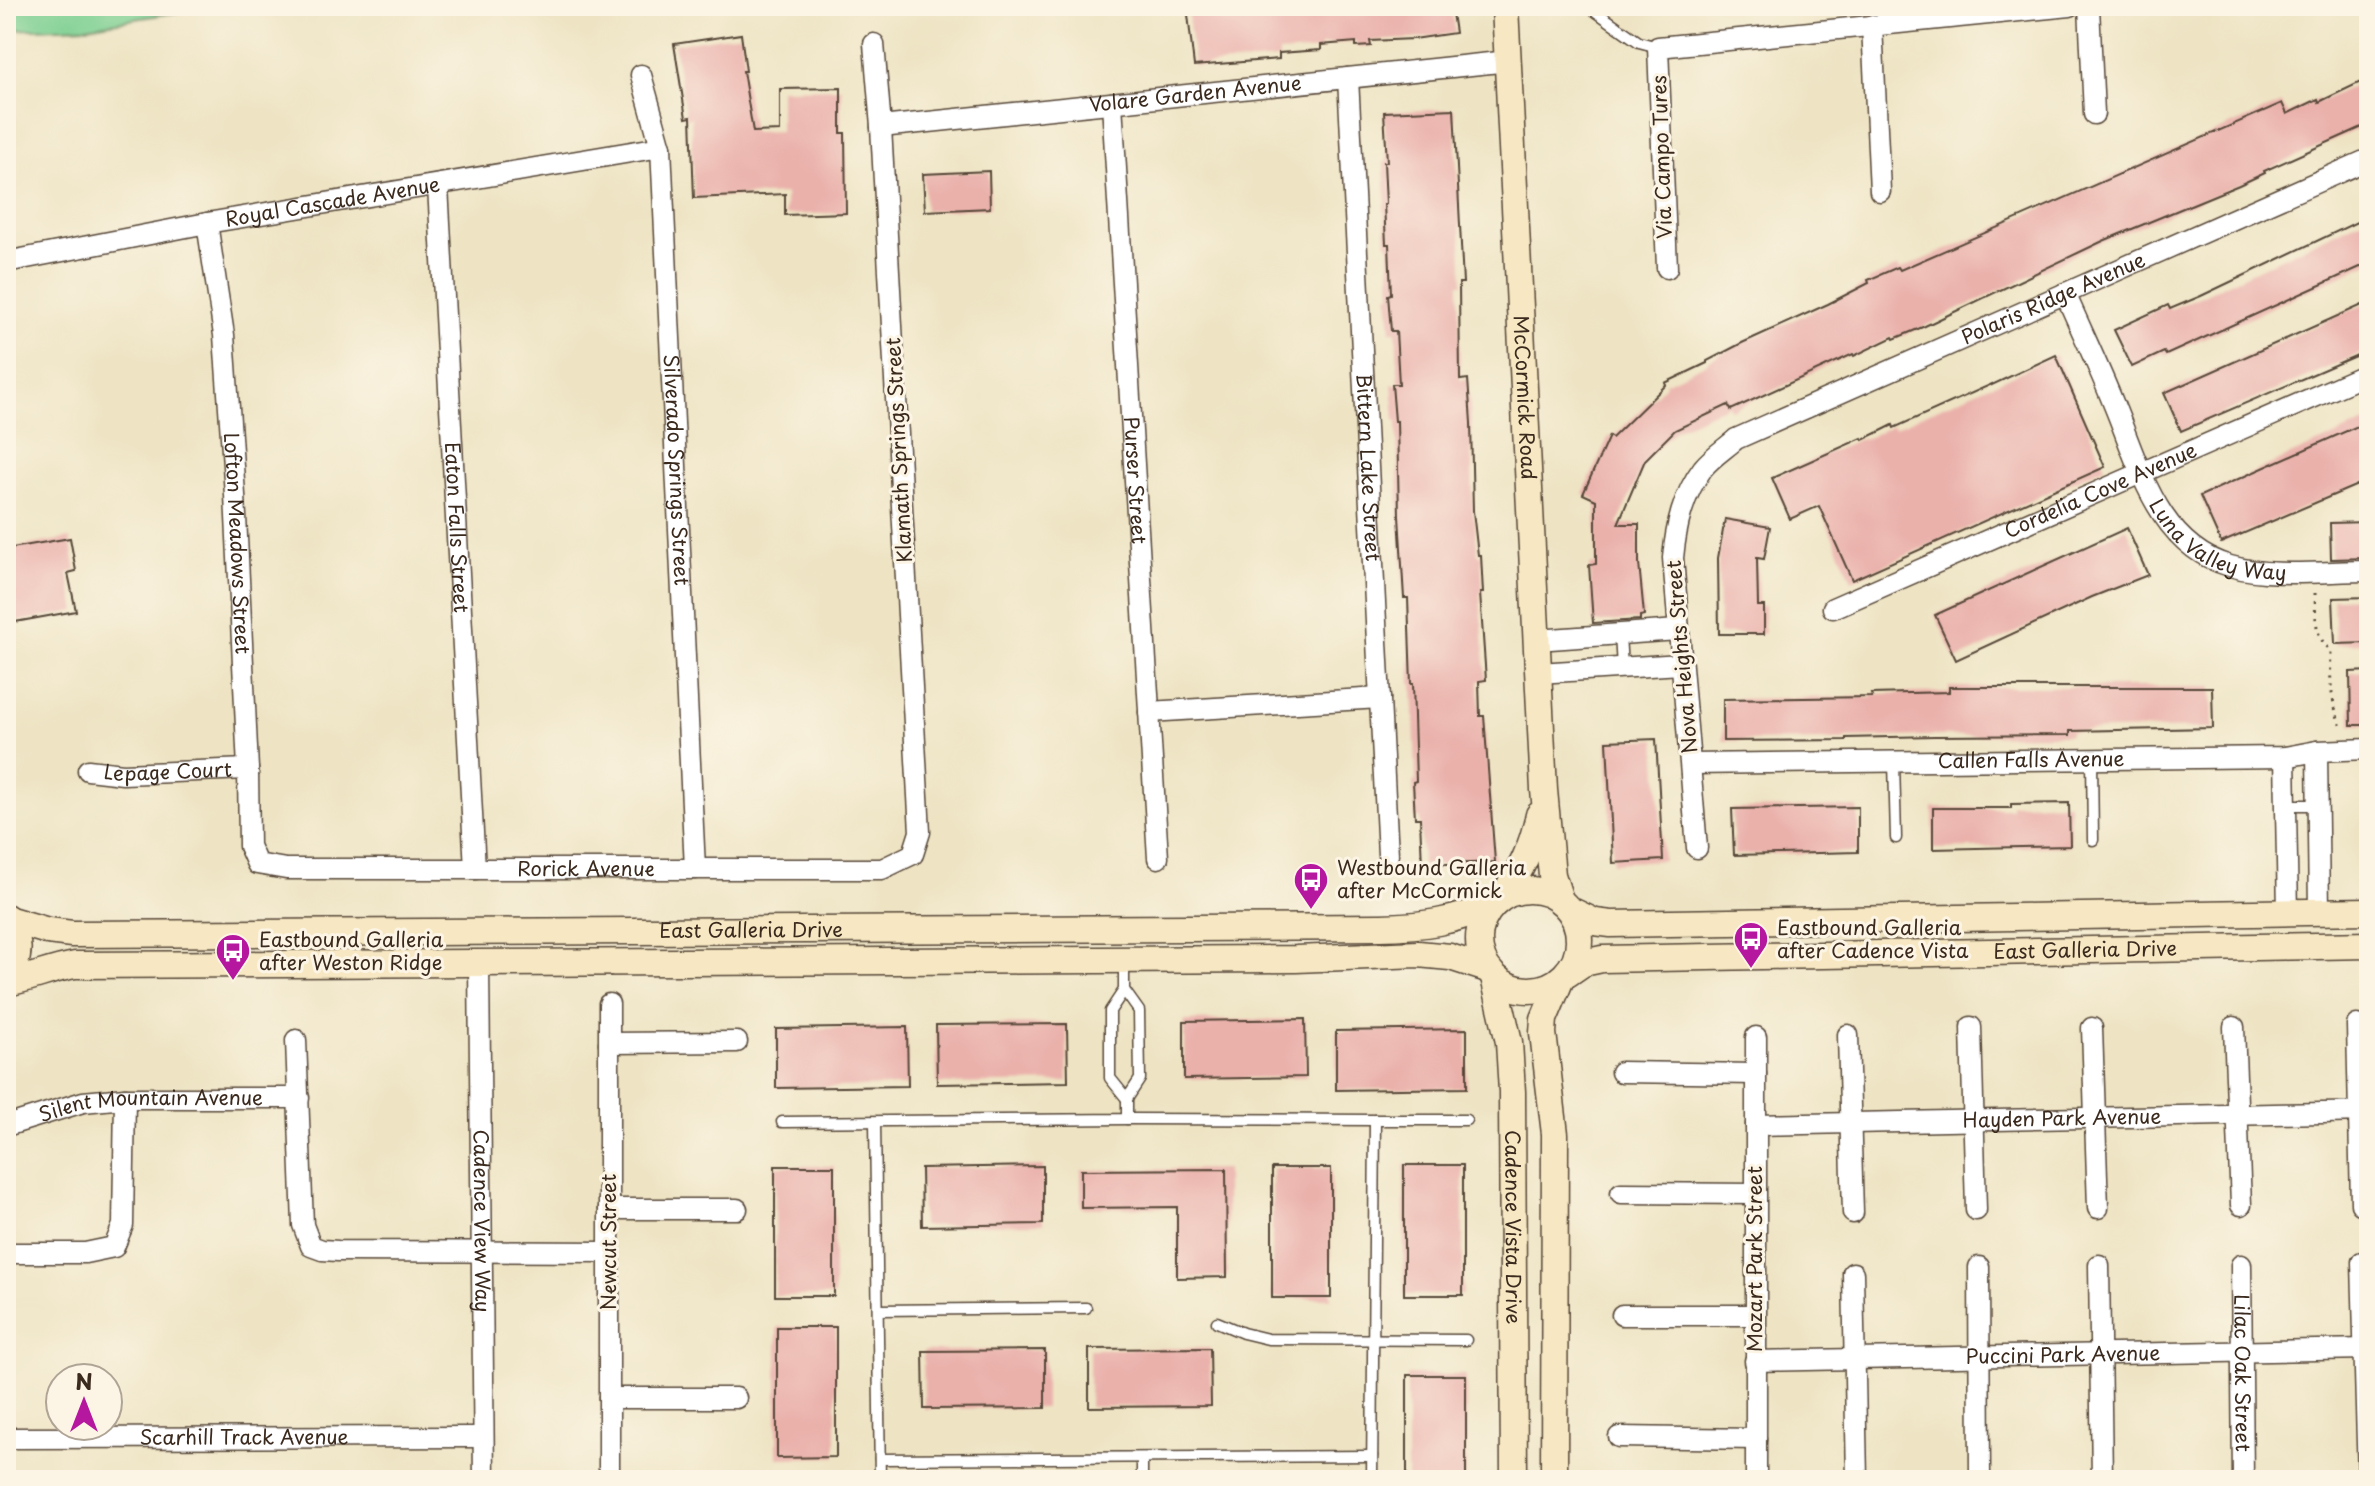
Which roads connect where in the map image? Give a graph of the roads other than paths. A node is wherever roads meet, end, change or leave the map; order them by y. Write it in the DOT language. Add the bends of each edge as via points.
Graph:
graph roads {
  1 [pos="1505,6"];
  2 [pos="1588,6"];
  3 [pos="2070,6"];
  4 [pos="2089,6"];
  5 [pos="1872,25"];
  6 [pos="874,44"];
  7 [pos="1658,47"];
  8 [pos="1509,61"];
  9 [pos="641,75"];
  10 [pos="1348,78"];
  11 [pos="1112,103"];
  12 [pos="2094,114"];
  13 [pos="881,127"];
  14 [pos="661,147"];
  15 [pos="2369,159"];
  16 [pos="438,186"];
  17 [pos="1880,191"];
  18 [pos="207,223"];
  19 [pos="6,262"];
  20 [pos="1667,268"];
  21 [pos="2065,293"];
  22 [pos="2369,373"];
  23 [pos="1736,439"];
  24 [pos="2140,473"];
  25 [pos="2369,571"];
  26 [pos="1833,608"];
  27 [pos="1678,630"];
  28 [pos="1620,634"];
  29 [pos="1536,640"];
  30 [pos="1681,664"];
  31 [pos="1622,668"];
  32 [pos="1538,673"];
  33 [pos="1380,698"];
  34 [pos="1149,712"];
  35 [pos="2369,749"];
  36 [pos="2317,751"];
  37 [pos="2285,757"];
  38 [pos="2092,759"];
  39 [pos="1894,762"];
  40 [pos="1691,764"];
  41 [pos="248,769"];
  42 [pos="88,770"];
  43 [pos="1544,790"];
  44 [pos="2286,805"];
  45 [pos="2318,805"];
  46 [pos="1896,838"];
  47 [pos="2093,840"];
  48 [pos="1697,848"];
  49 [pos="913,854"];
  50 [pos="1388,855"];
  51 [pos="1158,858"];
  52 [pos="257,864"];
  53 [pos="475,869"];
  54 [pos="695,869"];
  55 [pos="1497,901"];
  56 [pos="1565,905"];
  57 [pos="2369,911"];
  58 [pos="2319,912"];
  59 [pos="2288,913"];
  60 [pos="7,918"];
  61 [pos="2369,945"];
  62 [pos="1124,960"];
  63 [pos="479,963"];
  64 [pos="1491,973"];
  65 [pos="1563,978"];
  66 [pos="6,981"];
  67 [pos="1124,990"];
  68 [pos="609,1004"];
  69 [pos="2357,1025"];
  70 [pos="1971,1027"];
  71 [pos="2234,1027"];
  72 [pos="2092,1028"];
  73 [pos="1848,1035"];
  74 [pos="1756,1037"];
  75 [pos="296,1040"];
  76 [pos="737,1042"];
  77 [pos="609,1043"];
  78 [pos="1621,1072"];
  79 [pos="1756,1074"];
  80 [pos="125,1098"];
  81 [pos="299,1098"];
  82 [pos="1127,1099"];
  83 [pos="2364,1112"];
  84 [pos="2237,1115"];
  85 [pos="2095,1118"];
  86 [pos="1127,1119"];
  87 [pos="1375,1120"];
  88 [pos="1466,1120"];
  89 [pos="1973,1120"];
  90 [pos="782,1122"];
  91 [pos="875,1122"];
  92 [pos="1850,1123"];
  93 [pos="1756,1125"];
  94 [pos="6,1126"];
  95 [pos="1621,1193"];
  96 [pos="1755,1194"];
  97 [pos="2361,1204"];
  98 [pos="2241,1205"];
  99 [pos="2098,1208"];
  100 [pos="609,1209"];
  101 [pos="737,1209"];
  102 [pos="1976,1210"];
  103 [pos="1853,1213"];
  104 [pos="482,1252"];
  105 [pos="609,1252"];
  106 [pos="6,1253"];
  107 [pos="2362,1262"];
  108 [pos="2099,1265"];
  109 [pos="2241,1265"];
  110 [pos="1979,1267"];
  111 [pos="1853,1273"];
  112 [pos="1086,1308"];
  113 [pos="879,1310"];
  114 [pos="1622,1315"];
  115 [pos="1755,1315"];
  116 [pos="1217,1322"];
  117 [pos="1373,1340"];
  118 [pos="1466,1340"];
  119 [pos="2367,1349"];
  120 [pos="2242,1352"];
  121 [pos="2100,1355"];
  122 [pos="1979,1357"];
  123 [pos="1855,1359"];
  124 [pos="1755,1361"];
  125 [pos="609,1398"];
  126 [pos="736,1398"];
  127 [pos="483,1437"];
  128 [pos="1619,1437"];
  129 [pos="6,1438"];
  130 [pos="1756,1439"];
  131 [pos="1372,1456"];
  132 [pos="1142,1458"];
  133 [pos="880,1459"];
  134 [pos="484,1480"];
  135 [pos="609,1480"];
  136 [pos="880,1480"];
  137 [pos="1142,1480"];
  138 [pos="1372,1480"];
  139 [pos="1514,1480"];
  140 [pos="1554,1480"];
  141 [pos="1756,1480"];
  142 [pos="1857,1480"];
  143 [pos="1980,1480"];
  144 [pos="2102,1480"];
  145 [pos="2243,1480"];
  146 [pos="2368,1480"];
  1 -- 8 [label="main road, McCormick Road"];
  2 -- 7 [label="lane" via="1639,42"];
  3 -- 5 [label="street"];
  4 -- 12 [label="street"];
  5 -- 7 [label="street"];
  5 -- 17 [label="street"];
  6 -- 13 [label="street, Klamath Springs Street"];
  7 -- 20 [label="street, Via Campo Tures"];
  8 -- 10 [label="street, Volare Garden Avenue"];
  8 -- 29 [label="main road, McCormick Road"];
  9 -- 14 [label="street, Silverado Springs Street"];
  10 -- 11 [label="street, Volare Garden Avenue"];
  10 -- 33 [label="street, Bittern Lake Street"];
  11 -- 13 [label="street, Volare Garden Avenue"];
  11 -- 34 [label="street, Purser Street"];
  13 -- 49 [label="street, Klamath Springs Street" via="920,832"];
  14 -- 16 [label="street, Royal Cascade Avenue"];
  14 -- 54 [label="street, Silverado Springs Street"];
  15 -- 21 [label="street, Polaris Ridge Avenue"];
  16 -- 18 [label="street, Royal Cascade Avenue"];
  16 -- 53 [label="street, Eaton Falls Street"];
  18 -- 19 [label="street, Royal Cascade Avenue"];
  18 -- 41 [label="street, Lofton Meadows Street" via="224,335"];
  21 -- 23 [label="street, Polaris Ridge Avenue"];
  21 -- 24 [label="street, Luna Valley Way"];
  22 -- 24 [label="street, Cordelia Cove Avenue"];
  23 -- 27 [label="street, Nova Heights Street" via="1704,467 1686,497 1676,529"];
  24 -- 25 [label="street, Luna Valley Way" via="2158,510 2180,537 2228,566 2258,572"];
  24 -- 26 [label="street, Cordelia Cove Avenue"];
  27 -- 28 [label="street"];
  27 -- 30 [label="street, Nova Heights Street"];
  28 -- 29 [label="street"];
  28 -- 31 [label="lane"];
  29 -- 32 [label="main road, McCormick Road"];
  30 -- 31 [label="street"];
  30 -- 40 [label="street, Nova Heights Street"];
  31 -- 32 [label="street"];
  32 -- 43 [label="main road, McCormick Road"];
  33 -- 34 [label="street"];
  33 -- 50 [label="street, Bittern Lake Street"];
  34 -- 51 [label="street, Purser Street"];
  35 -- 36 [label="street, Callen Falls Avenue"];
  36 -- 37 [label="street, Callen Falls Avenue"];
  36 -- 45 [label="street"];
  37 -- 38 [label="street, Callen Falls Avenue"];
  37 -- 44 [label="street"];
  38 -- 39 [label="street, Callen Falls Avenue"];
  38 -- 47 [label="lane"];
  39 -- 40 [label="street, Callen Falls Avenue"];
  39 -- 46 [label="lane"];
  40 -- 48 [label="street, Nova Heights Street"];
  41 -- 42 [label="street, Lepage Court" via="123,774"];
  41 -- 52 [label="street, Lofton Meadows Street" via="249,846"];
  43 -- 55 [label="main road, McCormick Road" via="1522,868"];
  43 -- 56 [label="main road, McCormick Road" via="1552,875"];
  44 -- 45 [label="lane"];
  44 -- 59 [label="street"];
  45 -- 58 [label="street"];
  49 -- 54 [label="street, Rorick Avenue" via="882,869"];
  52 -- 53 [label="street, Rorick Avenue" via="286,869"];
  53 -- 54 [label="street, Rorick Avenue"];
  55 -- 56 [label="main road" via="1530,890"];
  55 -- 60 [label="main road, East Galleria Drive" via="1445,922 1403,927 72,934"];
  55 -- 64 [label="main road" via="1479,930 1479,950"];
  56 -- 59 [label="main road, East Galleria Drive" via="1595,922 1611,924"];
  56 -- 65 [label="main road" via="1580,945"];
  57 -- 58 [label="main road, East Galleria Drive"];
  58 -- 59 [label="main road, East Galleria Drive"];
  60 -- 66 [label="main road" via="18,946"];
  61 -- 65 [label="main road, East Galleria Drive" via="1602,959 1583,963"];
  62 -- 63 [label="main road, East Galleria Drive"];
  62 -- 64 [label="main road, East Galleria Drive" via="1418,954 1450,957"];
  62 -- 67 [label="lane"];
  63 -- 66 [label="main road, East Galleria Drive" via="75,965"];
  63 -- 104 [label="street, Cadence View Way"];
  64 -- 65 [label="main road" via="1522,990 1543,989"];
  64 -- 139 [label="main road, Cadence Vista Drive" via="1509,1042 1512,1092"];
  65 -- 140 [label="main road, Cadence Vista Drive" via="1543,1033 1555,1134"];
  67 -- 82 [label="lane" via="1139,1011 1140,1079"];
  67 -- 82 [label="lane" via="1110,1011 1110,1078"];
  68 -- 77 [label="street, Newcut Street"];
  69 -- 83 [label="street"];
  70 -- 89 [label="street"];
  71 -- 84 [label="street"];
  72 -- 85 [label="street"];
  73 -- 92 [label="street"];
  74 -- 79 [label="street, Mozart Park Street"];
  75 -- 81 [label="street"];
  76 -- 77 [label="street"];
  77 -- 100 [label="street, Newcut Street"];
  78 -- 79 [label="street"];
  79 -- 93 [label="street, Mozart Park Street"];
  80 -- 81 [label="street, Silent Mountain Avenue"];
  80 -- 94 [label="street, Silent Mountain Avenue" via="83,1102"];
  80 -- 106 [label="street" via="123,1225 114,1247 85,1253"];
  81 -- 104 [label="street" via="303,1225 311,1246 338,1251"];
  82 -- 86 [label="lane"];
  83 -- 84 [label="street, Hayden Park Avenue"];
  83 -- 97 [label="street"];
  84 -- 85 [label="street, Hayden Park Avenue"];
  84 -- 98 [label="street"];
  85 -- 89 [label="street, Hayden Park Avenue"];
  85 -- 99 [label="street"];
  86 -- 87 [label="lane"];
  86 -- 91 [label="lane"];
  87 -- 88 [label="lane"];
  87 -- 117 [label="lane"];
  89 -- 92 [label="street, Hayden Park Avenue"];
  89 -- 102 [label="street"];
  90 -- 91 [label="lane"];
  91 -- 113 [label="lane"];
  92 -- 93 [label="street, Hayden Park Avenue"];
  92 -- 103 [label="street"];
  93 -- 96 [label="street, Mozart Park Street"];
  95 -- 96 [label="street"];
  96 -- 115 [label="street, Mozart Park Street"];
  100 -- 101 [label="street"];
  100 -- 105 [label="street, Newcut Street"];
  104 -- 105 [label="street"];
  104 -- 127 [label="street, Cadence View Way"];
  105 -- 125 [label="street, Newcut Street"];
  107 -- 119 [label="street"];
  108 -- 121 [label="street"];
  109 -- 120 [label="street, Lilac Oak Street"];
  110 -- 122 [label="street"];
  111 -- 123 [label="street"];
  112 -- 113 [label="lane"];
  113 -- 133 [label="lane"];
  114 -- 115 [label="street"];
  115 -- 124 [label="street, Mozart Park Street"];
  116 -- 117 [label="lane" via="1268,1339"];
  117 -- 118 [label="lane"];
  117 -- 131 [label="lane"];
  119 -- 120 [label="street, Puccini Park Avenue"];
  119 -- 146 [label="street"];
  120 -- 121 [label="street, Puccini Park Avenue"];
  120 -- 145 [label="street, Lilac Oak Street"];
  121 -- 122 [label="street, Puccini Park Avenue"];
  121 -- 144 [label="street"];
  122 -- 123 [label="street, Puccini Park Avenue"];
  122 -- 143 [label="street"];
  123 -- 124 [label="street, Puccini Park Avenue"];
  123 -- 142 [label="street"];
  124 -- 130 [label="street, Mozart Park Street"];
  125 -- 126 [label="street"];
  125 -- 135 [label="street, Newcut Street"];
  127 -- 129 [label="street, Scarhill Track Avenue"];
  127 -- 134 [label="street, Cadence View Way"];
  128 -- 130 [label="street"];
  130 -- 141 [label="street, Mozart Park Street"];
  131 -- 132 [label="lane"];
  131 -- 138 [label="lane"];
  132 -- 133 [label="lane"];
  132 -- 137 [label="lane"];
  133 -- 136 [label="lane"];
}
